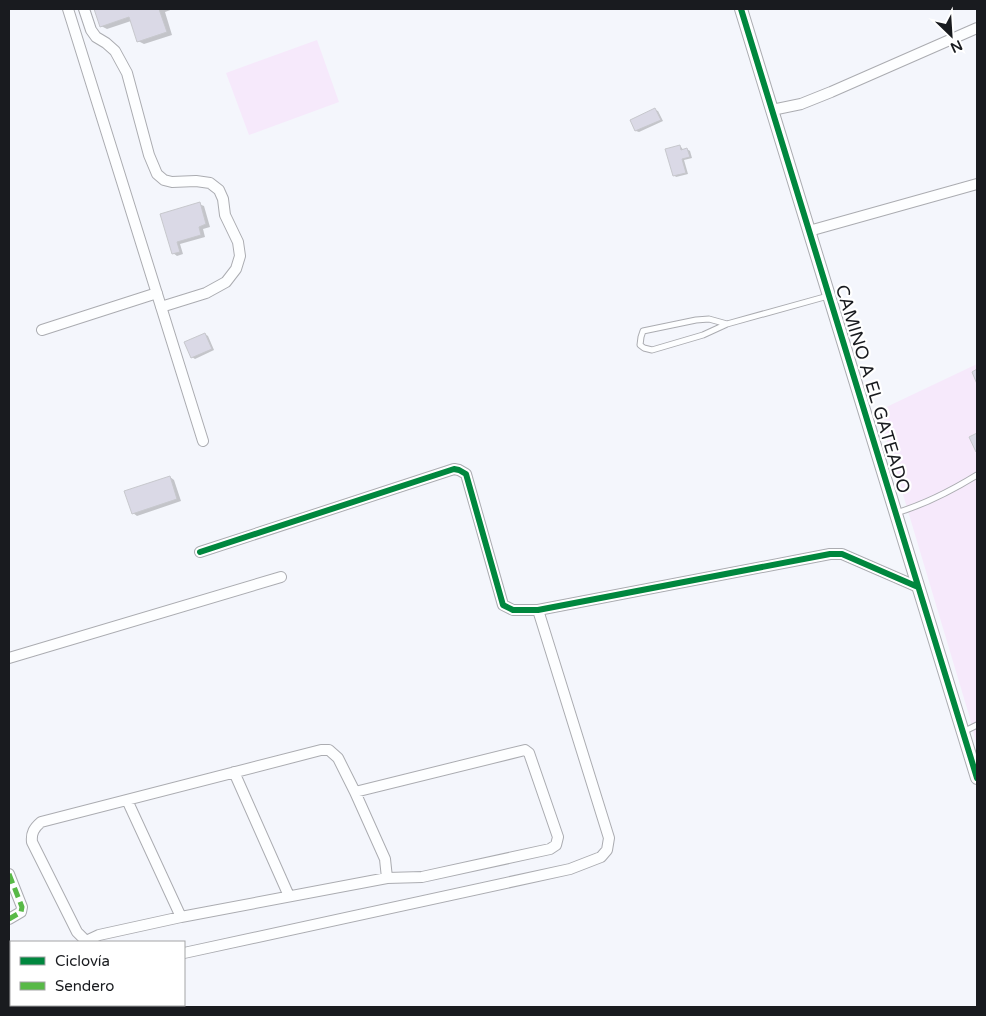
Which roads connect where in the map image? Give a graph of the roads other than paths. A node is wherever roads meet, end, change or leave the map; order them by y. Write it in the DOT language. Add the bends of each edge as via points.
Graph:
graph roads {
  1 [pos="68,9"];
  2 [pos="84,9"];
  3 [pos="741,9"];
  4 [pos="977,28"];
  5 [pos="96,37"];
  6 [pos="79,43"];
  7 [pos="772,110"];
  8 [pos="977,184"];
  9 [pos="809,231"];
  10 [pos="157,293"];
  11 [pos="829,296"];
  12 [pos="161,306"];
  13 [pos="727,324"];
  14 [pos="42,330"];
  15 [pos="203,441"];
  16 [pos="977,474"];
  17 [pos="896,513"];
  18 [pos="200,552"];
  19 [pos="281,577"];
  20 [pos="918,587"];
  21 [pos="538,610"];
  22 [pos="9,658"];
  23 [pos="977,725"];
  24 [pos="963,732"];
  25 [pos="234,772"];
  26 [pos="977,778"];
  27 [pos="355,792"];
  28 [pos="127,800"];
  29 [pos="9,874"];
  30 [pos="387,878"];
  31 [pos="289,896"];
  32 [pos="181,917"];
  33 [pos="9,919"];
  34 [pos="84,941"];
  35 [pos="87,941"];
  36 [pos="185,953"];
  1 -- 6 [label="street"];
  2 -- 5 [label="street"];
  3 -- 7 [label="street, CAMINO A EL GATEADO"];
  4 -- 7 [label="street" via="801,104"];
  5 -- 6 [label="street"];
  5 -- 12 [label="street" via="115,52 127,73 157,174 172,182 210,183 219,190 225,215 238,242 240,256 236,269 226,282"];
  6 -- 10 [label="street"];
  7 -- 9 [label="street, CAMINO A EL GATEADO"];
  8 -- 9 [label="street"];
  9 -- 11 [label="street, CAMINO A EL GATEADO"];
  10 -- 12 [label="street"];
  10 -- 14 [label="street"];
  11 -- 13 [label="lane"];
  11 -- 17 [label="street, CAMINO A EL GATEADO"];
  12 -- 15 [label="street"];
  13 -- 13 [label="lane" via="709,319 696,320 643,331 640,345 652,350 703,335"];
  16 -- 17 [label="lane" via="952,490"];
  17 -- 20 [label="street, CAMINO A EL GATEADO"];
  18 -- 21 [label="street" via="454,469 460,470 466,474 503,605 512,610"];
  19 -- 22 [label="street"];
  20 -- 21 [label="street" via="842,554 830,554"];
  20 -- 24 [label="street, CAMINO A EL GATEADO"];
  21 -- 36 [label="street" via="609,838 607,850 601,857 570,869"];
  23 -- 24 [label="lane"];
  24 -- 26 [label="street, CAMINO A EL GATEADO"];
  25 -- 27 [label="street" via="329,750 338,758"];
  25 -- 28 [label="street"];
  25 -- 31 [label="street"];
  27 -- 30 [label="street" via="385,859"];
  27 -- 30 [label="street" via="525,750 529,753 558,837 556,845 422,877"];
  28 -- 32 [label="street"];
  28 -- 34 [label="street" via="41,822 32,835 32,842"];
  29 -- 33 [label="street" via="22,907 21,912"];
  30 -- 31 [label="street"];
  31 -- 32 [label="street"];
  32 -- 35 [label="street" via="99,935"];
}
